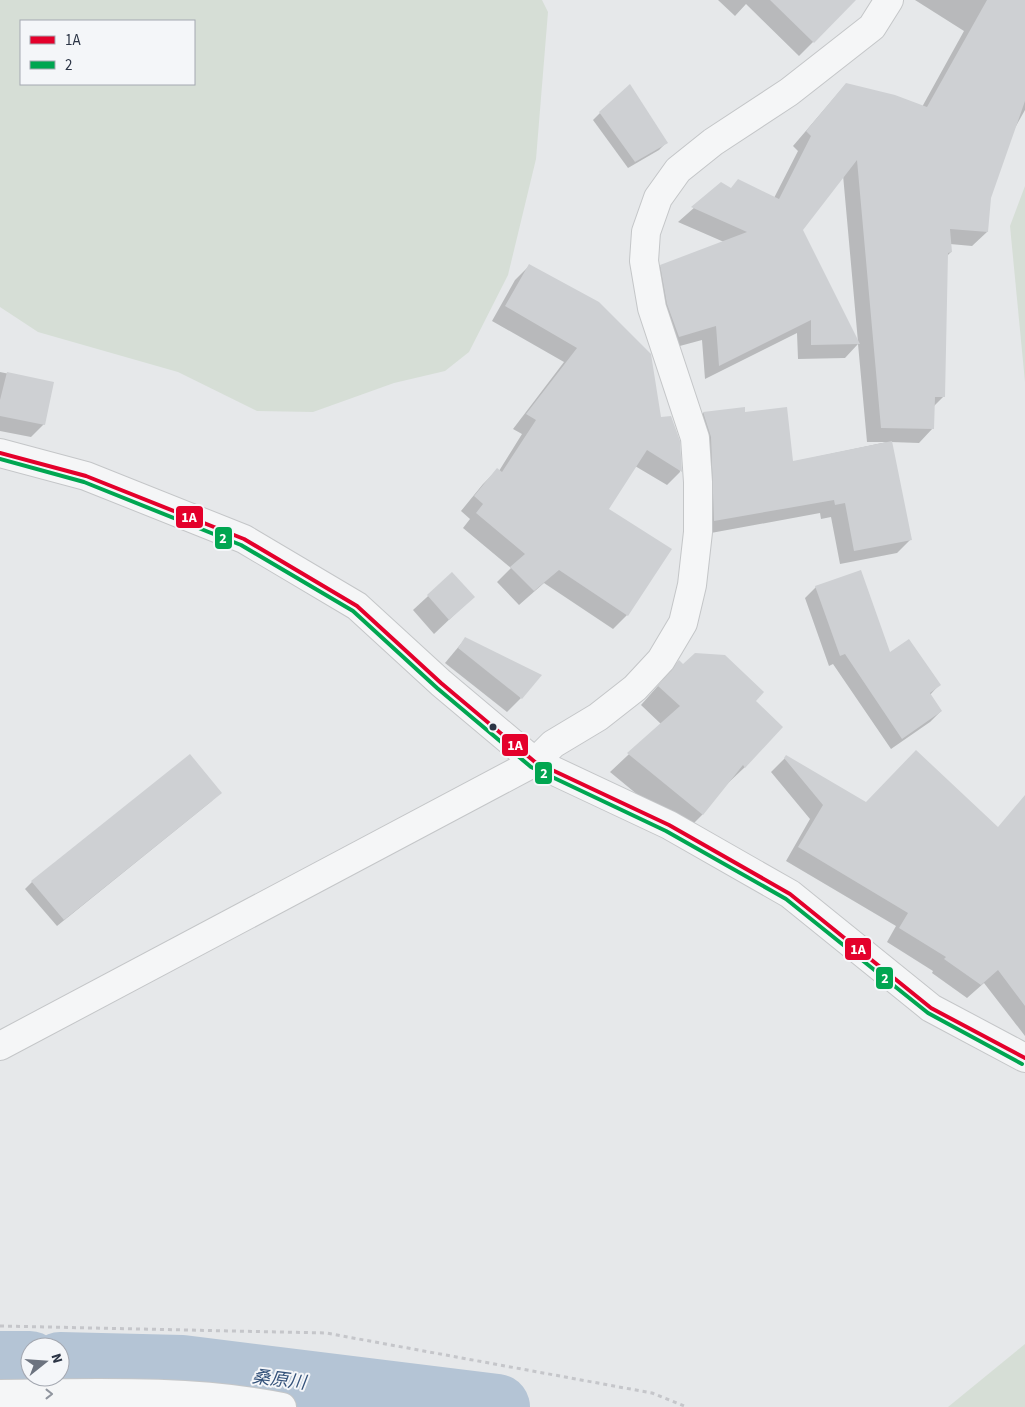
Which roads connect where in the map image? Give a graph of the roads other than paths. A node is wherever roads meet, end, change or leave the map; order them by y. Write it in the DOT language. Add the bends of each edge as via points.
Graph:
graph roads {
  1 [pos="889,0"];
  2 [pos="0,453"];
  3 [pos="535,762"];
  4 [pos="0,1046"];
  5 [pos="1025,1058"];
  6 [pos="0,1394"];
  7 [pos="282,1407"];
  1 -- 3 [label="street" via="872,27 789,92 713,142 678,170 658,198 646,232 644,261 652,308 695,438 698,482 698,532 684,623 661,660 635,688 598,717 553,744"];
  2 -- 3 [label="street" via="86,476 244,539 357,606 441,683"];
  3 -- 4 [label="street"];
  3 -- 5 [label="street" via="670,824 790,894 931,1008"];
  6 -- 7 [label="street, one-way" via="126,1393"];
}
